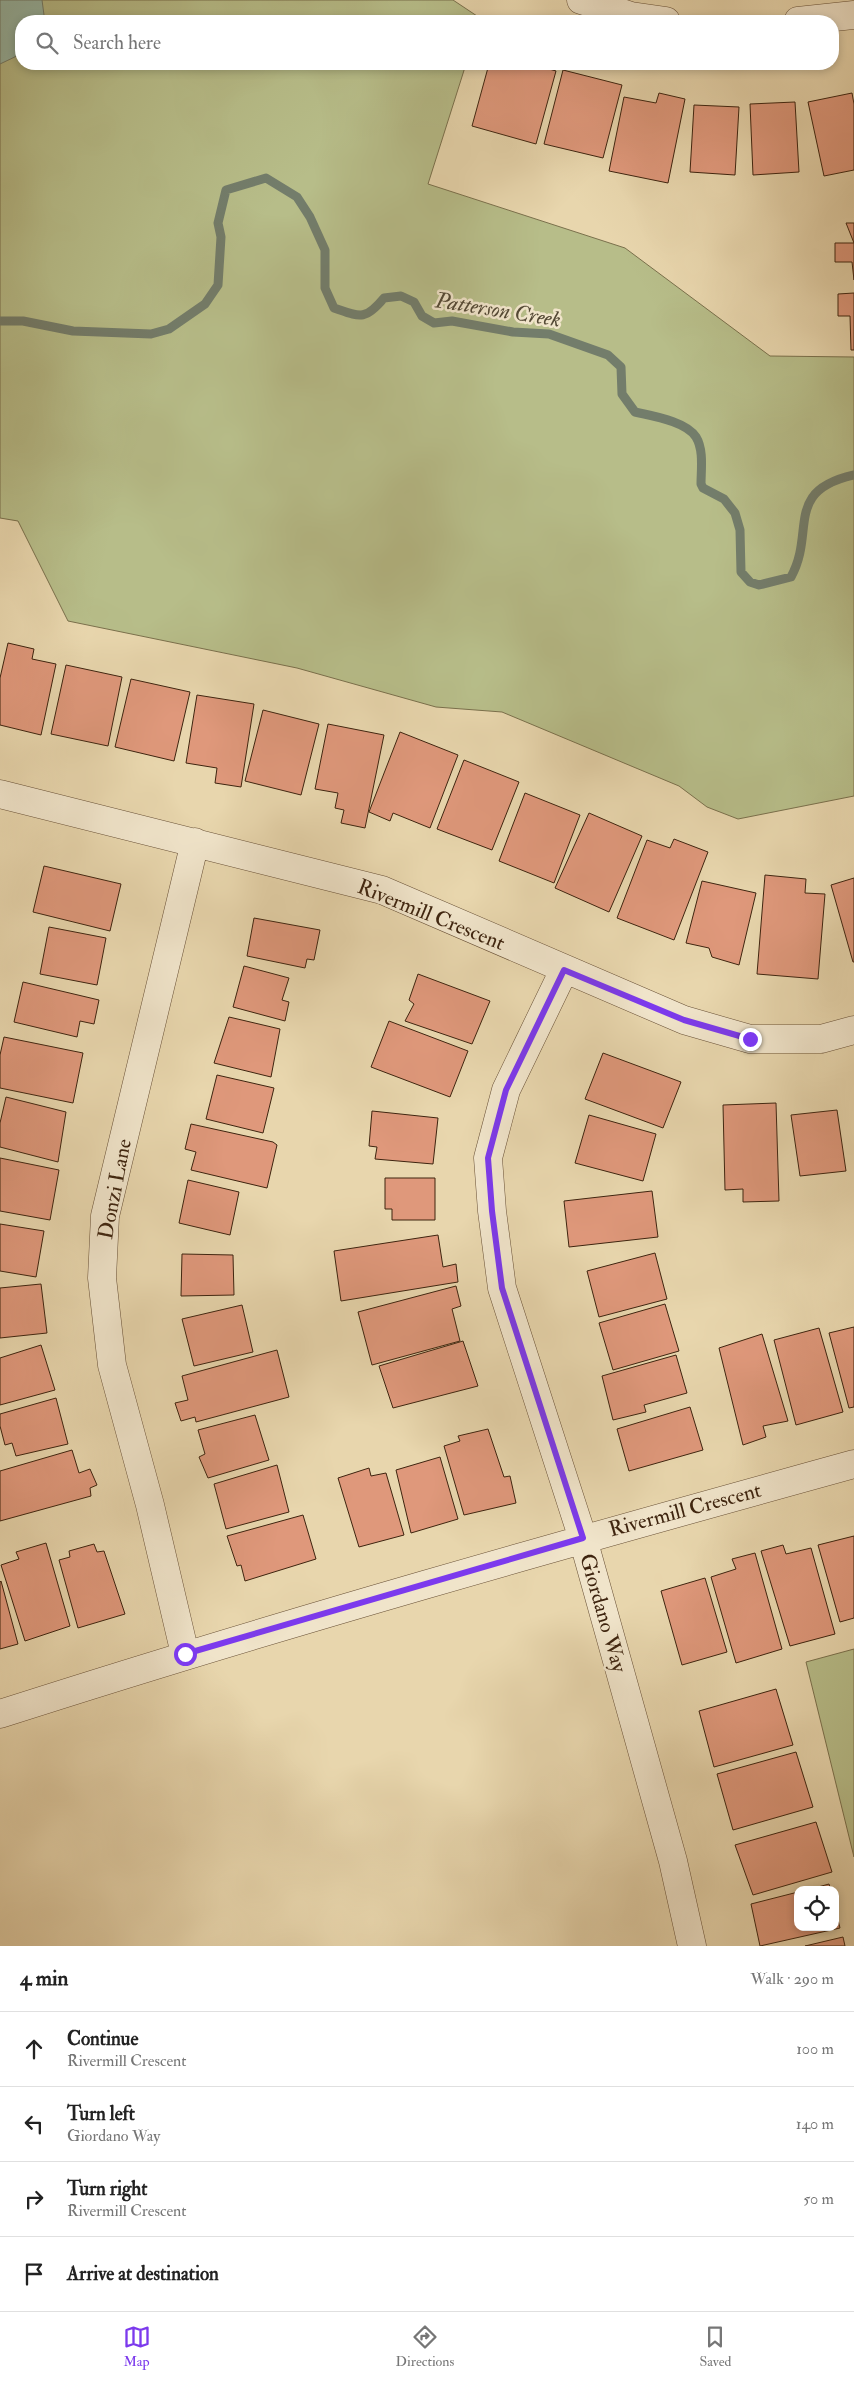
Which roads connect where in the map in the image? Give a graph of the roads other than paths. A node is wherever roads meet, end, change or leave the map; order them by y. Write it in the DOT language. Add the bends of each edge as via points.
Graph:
graph roads {
  1 [pos="581,0"];
  2 [pos="628,15"];
  3 [pos="854,15"];
  4 [pos="839,17"];
  5 [pos="0,794"];
  6 [pos="195,842"];
  7 [pos="564,970"];
  8 [pos="854,1030"];
  9 [pos="854,1464"];
  10 [pos="583,1538"];
  11 [pos="185,1654"];
  12 [pos="0,1714"];
  13 [pos="692,1946"];
  1 -- 2 [label="street"];
  3 -- 4 [label="street"];
  5 -- 6 [label="street, Rivermill Crescent"];
  6 -- 7 [label="street, Rivermill Crescent" via="382,890"];
  6 -- 11 [label="street, Donzi Lane" via="105,1216 102,1278 112,1365 150,1505"];
  7 -- 8 [label="street, Rivermill Crescent" via="684,1020 750,1039 821,1039"];
  7 -- 10 [label="street, Giordano Way" via="506,1090 488,1158 502,1288"];
  9 -- 10 [label="street, Rivermill Crescent"];
  10 -- 11 [label="street, Rivermill Crescent"];
  10 -- 13 [label="street, Giordano Way" via="673,1861"];
  11 -- 12 [label="street, Rivermill Crescent"];
}
